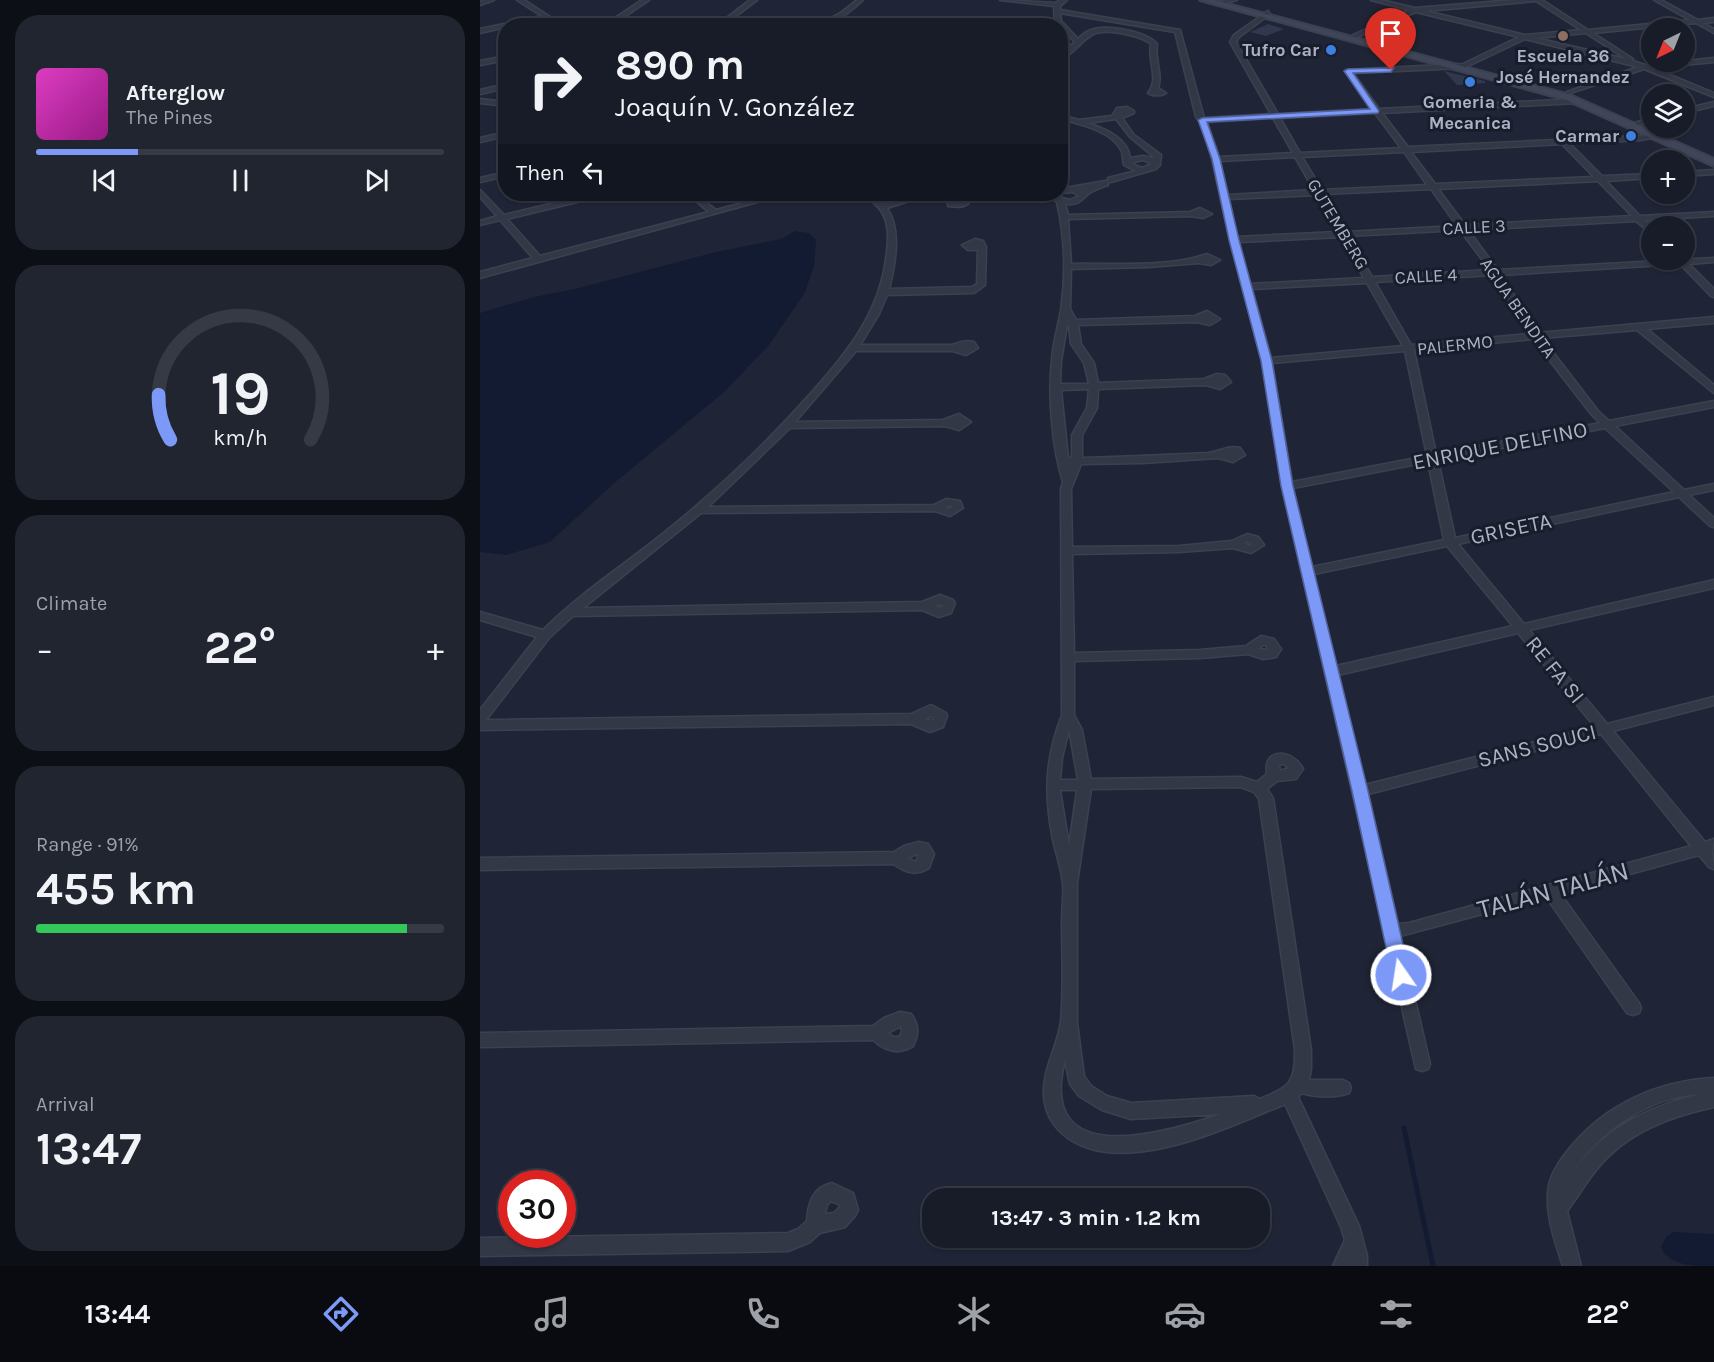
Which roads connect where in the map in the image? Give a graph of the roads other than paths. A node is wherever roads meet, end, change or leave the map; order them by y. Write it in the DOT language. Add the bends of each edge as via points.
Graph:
graph roads {
  1 [pos="491,0"];
  2 [pos="520,0"];
  3 [pos="646,0"];
  4 [pos="754,0"];
  5 [pos="860,0"];
  6 [pos="1003,0"];
  7 [pos="1064,0"];
  8 [pos="1204,0"];
  9 [pos="1374,0"];
  10 [pos="1420,0"];
  11 [pos="1536,0"];
  12 [pos="1657,0"];
  13 [pos="1226,1"];
  14 [pos="480,3"];
  15 [pos="1057,8"];
  16 [pos="1432,8"];
  17 [pos="1415,10"];
  18 [pos="1265,14"];
  19 [pos="547,16"];
  20 [pos="537,18"];
  21 [pos="550,18"];
  22 [pos="618,18"];
  23 [pos="730,18"];
  24 [pos="835,18"];
  25 [pos="1058,18"];
  26 [pos="1690,18"];
  27 [pos="1714,20"];
  28 [pos="1695,21"];
  29 [pos="498,26"];
  30 [pos="1641,26"];
  31 [pos="480,30"];
  32 [pos="1587,31"];
  33 [pos="1714,32"];
  34 [pos="1068,33"];
  35 [pos="1356,36"];
  36 [pos="1524,37"];
  37 [pos="1068,40"];
  38 [pos="1076,41"];
  39 [pos="1068,50"];
  40 [pos="498,60"];
  41 [pos="1714,60"];
  42 [pos="480,63"];
  43 [pos="1640,66"];
  44 [pos="1461,67"];
  45 [pos="498,88"];
  46 [pos="1156,89"];
  47 [pos="480,92"];
  48 [pos="1714,95"];
  49 [pos="1573,97"];
  50 [pos="480,101"];
  51 [pos="498,103"];
  52 [pos="1714,104"];
  53 [pos="1695,108"];
  54 [pos="1375,111"];
  55 [pos="1276,116"];
  56 [pos="1068,119"];
  57 [pos="1202,120"];
  58 [pos="1078,122"];
  59 [pos="1641,122"];
  60 [pos="1638,123"];
  61 [pos="1641,125"];
  62 [pos="1641,127"];
  63 [pos="498,136"];
  64 [pos="1641,136"];
  65 [pos="1665,138"];
  66 [pos="1666,138"];
  67 [pos="480,140"];
  68 [pos="1564,142"];
  69 [pos="1405,150"];
  70 [pos="1298,155"];
  71 [pos="1714,157"];
  72 [pos="1216,159"];
  73 [pos="1714,163"];
  74 [pos="1128,164"];
  75 [pos="1153,167"];
  76 [pos="1714,172"];
  77 [pos="1695,173"];
  78 [pos="498,176"];
  79 [pos="1641,177"];
  80 [pos="1601,179"];
  81 [pos="480,180"];
  82 [pos="1108,181"];
  83 [pos="1432,187"];
  84 [pos="1074,190"];
  85 [pos="1068,191"];
  86 [pos="480,192"];
  87 [pos="1318,192"];
  88 [pos="1068,195"];
  89 [pos="1082,197"];
  90 [pos="1225,197"];
  91 [pos="571,201"];
  92 [pos="701,201"];
  93 [pos="756,201"];
  94 [pos="878,201"];
  95 [pos="902,201"];
  96 [pos="1061,201"];
  97 [pos="885,206"];
  98 [pos="714,212"];
  99 [pos="1191,214"];
  100 [pos="1714,214"];
  101 [pos="502,218"];
  102 [pos="1066,218"];
  103 [pos="1637,218"];
  104 [pos="1641,222"];
  105 [pos="480,223"];
  106 [pos="1461,227"];
  107 [pos="1344,234"];
  108 [pos="1234,240"];
  109 [pos="982,247"];
  110 [pos="538,259"];
  111 [pos="1714,260"];
  112 [pos="1199,261"];
  113 [pos="1695,261"];
  114 [pos="1641,263"];
  115 [pos="1066,267"];
  116 [pos="1690,270"];
  117 [pos="1495,272"];
  118 [pos="480,275"];
  119 [pos="1371,280"];
  120 [pos="1246,287"];
  121 [pos="885,292"];
  122 [pos="1714,294"];
  123 [pos="1065,309"];
  124 [pos="1197,319"];
  125 [pos="1714,320"];
  126 [pos="1062,323"];
  127 [pos="1073,323"];
  128 [pos="1639,327"];
  129 [pos="1536,337"];
  130 [pos="856,348"];
  131 [pos="954,348"];
  132 [pos="1409,349"];
  133 [pos="1267,361"];
  134 [pos="1206,382"];
  135 [pos="1094,386"];
  136 [pos="1055,387"];
  137 [pos="1714,390"];
  138 [pos="1714,404"];
  139 [pos="945,423"];
  140 [pos="788,425"];
  141 [pos="1607,425"];
  142 [pos="1218,455"];
  143 [pos="1434,459"];
  144 [pos="1063,461"];
  145 [pos="1077,461"];
  146 [pos="1068,481"];
  147 [pos="1287,486"];
  148 [pos="1714,487"];
  149 [pos="1681,494"];
  150 [pos="936,508"];
  151 [pos="698,510"];
  152 [pos="1714,524"];
  153 [pos="1450,542"];
  154 [pos="1234,544"];
  155 [pos="1066,551"];
  156 [pos="1307,572"];
  157 [pos="1714,584"];
  158 [pos="924,606"];
  159 [pos="570,612"];
  160 [pos="480,616"];
  161 [pos="1521,628"];
  162 [pos="545,635"];
  163 [pos="1249,650"];
  164 [pos="1068,657"];
  165 [pos="1331,672"];
  166 [pos="1714,701"];
  167 [pos="1068,715"];
  168 [pos="480,719"];
  169 [pos="913,719"];
  170 [pos="480,725"];
  171 [pos="1603,729"];
  172 [pos="1274,776"];
  173 [pos="1084,783"];
  174 [pos="1053,785"];
  175 [pos="1259,788"];
  176 [pos="1360,791"];
  177 [pos="1708,847"];
  178 [pos="897,858"];
  179 [pos="1714,863"];
  180 [pos="480,864"];
  181 [pos="1070,883"];
  182 [pos="1550,891"];
  183 [pos="1391,931"];
  184 [pos="1633,1008"];
  185 [pos="1069,1023"];
  186 [pos="877,1034"];
  187 [pos="480,1040"];
  188 [pos="1422,1064"];
  189 [pos="1714,1086"];
  190 [pos="1343,1088"];
  191 [pos="1295,1090"];
  192 [pos="1714,1099"];
  193 [pos="1269,1103"];
  194 [pos="1559,1207"];
  195 [pos="816,1225"];
  196 [pos="1353,1244"];
  197 [pos="480,1248"];
  198 [pos="1342,1266"];
  199 [pos="1358,1266"];
  200 [pos="1572,1266"];
  1 -- 14 [label="street"];
  2 -- 19 [label="street"];
  3 -- 22 [label="street"];
  4 -- 23 [label="street"];
  5 -- 24 [label="street"];
  6 -- 15 [label="street"];
  7 -- 15 [label="street"];
  8 -- 18 [label="main road"];
  9 -- 17 [label="street"];
  10 -- 16 [label="street"];
  11 -- 16 [label="street"];
  11 -- 32 [label="street"];
  12 -- 26 [label="street"];
  13 -- 18 [label="main road"];
  15 -- 25 [label="street"];
  15 -- 57 [label="street" via="1177,30"];
  16 -- 17 [label="street"];
  17 -- 35 [label="street"];
  17 -- 36 [label="street"];
  18 -- 35 [label="main road"];
  18 -- 44 [label="main road"];
  18 -- 55 [label="street, GUTEMBERG" via="1233,40"];
  19 -- 20 [label="street"];
  19 -- 21 [label="street"];
  27 -- 28 [label="street"];
  28 -- 33 [label="street"];
  29 -- 31 [label="street"];
  30 -- 32 [label="street"];
  32 -- 36 [label="street"];
  32 -- 43 [label="street"];
  34 -- 38 [label="street"];
  35 -- 44 [label="main road"];
  36 -- 43 [label="street"];
  36 -- 44 [label="street"];
  37 -- 38 [label="street"];
  38 -- 39 [label="street"];
  38 -- 46 [label="street" via="1103,29 1151,40 1158,75"];
  40 -- 42 [label="street"];
  41 -- 43 [label="street"];
  43 -- 48 [label="street"];
  43 -- 49 [label="street"];
  44 -- 49 [label="main road"];
  44 -- 54 [label="street, AGUA BENDITA" via="1348,71"];
  45 -- 47 [label="street"];
  49 -- 54 [label="street"];
  49 -- 60 [label="main road"];
  49 -- 62 [label="main road"];
  50 -- 51 [label="street"];
  52 -- 53 [label="street"];
  54 -- 55 [label="street"];
  54 -- 69 [label="street, AGUA BENDITA"];
  55 -- 57 [label="street"];
  55 -- 70 [label="street, GUTEMBERG"];
  56 -- 58 [label="street"];
  57 -- 72 [label="street"];
  58 -- 74 [label="street" via="1108,132 1125,150"];
  58 -- 75 [label="street" via="1116,117 1132,136 1157,155"];
  59 -- 60 [label="street"];
  60 -- 61 [label="main road"];
  63 -- 67 [label="street"];
  64 -- 68 [label="street"];
  65 -- 73 [label="main road"];
  66 -- 71 [label="main road"];
  68 -- 69 [label="street"];
  68 -- 80 [label="street"];
  69 -- 70 [label="street"];
  69 -- 83 [label="street, AGUA BENDITA"];
  70 -- 72 [label="street"];
  70 -- 87 [label="street, GUTEMBERG"];
  72 -- 90 [label="street"];
  74 -- 75 [label="street" via="1136,169"];
  74 -- 82 [label="street" via="1124,172"];
  75 -- 82 [label="street"];
  76 -- 77 [label="street"];
  78 -- 81 [label="street"];
  79 -- 80 [label="street"];
  80 -- 83 [label="street"];
  80 -- 103 [label="street"];
  82 -- 84 [label="street"];
  82 -- 89 [label="street"];
  83 -- 87 [label="street"];
  83 -- 106 [label="street, AGUA BENDITA"];
  84 -- 85 [label="street"];
  84 -- 89 [label="street"];
  86 -- 101 [label="street"];
  87 -- 90 [label="street"];
  87 -- 107 [label="street, GUTEMBERG"];
  88 -- 89 [label="street"];
  89 -- 102 [label="street"];
  90 -- 108 [label="street"];
  91 -- 101 [label="street"];
  92 -- 98 [label="street"];
  93 -- 98 [label="street"];
  94 -- 97 [label="street"];
  95 -- 97 [label="street"];
  96 -- 102 [label="street"];
  97 -- 121 [label="street" via="891,244"];
  98 -- 110 [label="street"];
  99 -- 102 [label="street"];
  100 -- 103 [label="street, CALLE 3"];
  101 -- 105 [label="street"];
  101 -- 110 [label="street"];
  102 -- 115 [label="street"];
  103 -- 104 [label="street"];
  103 -- 106 [label="street, CALLE 3"];
  106 -- 107 [label="street, CALLE 3"];
  106 -- 117 [label="street, AGUA BENDITA"];
  107 -- 108 [label="street, CALLE 3"];
  107 -- 119 [label="street, GUTEMBERG"];
  108 -- 120 [label="street"];
  109 -- 121 [label="street" via="979,287 967,291"];
  110 -- 118 [label="street"];
  111 -- 113 [label="street, CALLE 4"];
  112 -- 115 [label="street"];
  114 -- 117 [label="street, CALLE 4"];
  115 -- 123 [label="street"];
  116 -- 122 [label="street"];
  117 -- 119 [label="street, CALLE 4"];
  117 -- 129 [label="street, AGUA BENDITA"];
  119 -- 120 [label="street, CALLE 4"];
  119 -- 132 [label="street, GUTEMBERG"];
  120 -- 133 [label="street"];
  121 -- 130 [label="street"];
  123 -- 126 [label="street"];
  123 -- 127 [label="street"];
  124 -- 127 [label="street"];
  125 -- 128 [label="street, PALERMO"];
  126 -- 127 [label="street"];
  126 -- 136 [label="street"];
  127 -- 135 [label="street" via="1076,344 1089,363"];
  128 -- 129 [label="street, PALERMO"];
  128 -- 137 [label="street"];
  129 -- 132 [label="street, PALERMO"];
  129 -- 141 [label="street, AGUA BENDITA"];
  130 -- 131 [label="street"];
  130 -- 140 [label="street"];
  132 -- 133 [label="street, PALERMO"];
  132 -- 143 [label="street, GUTEMBERG"];
  133 -- 147 [label="street"];
  134 -- 135 [label="street"];
  135 -- 136 [label="street"];
  135 -- 145 [label="street" via="1092,408 1077,435"];
  136 -- 144 [label="street"];
  138 -- 141 [label="street, ENRIQUE DELFINO"];
  139 -- 140 [label="street"];
  140 -- 151 [label="street"];
  141 -- 143 [label="street, ENRIQUE DELFINO"];
  141 -- 149 [label="street, AGUA BENDITA"];
  142 -- 145 [label="street"];
  143 -- 147 [label="street, ENRIQUE DELFINO"];
  143 -- 153 [label="street, RE FA SI"];
  144 -- 145 [label="street"];
  144 -- 146 [label="street"];
  145 -- 146 [label="street"];
  146 -- 155 [label="street"];
  147 -- 156 [label="street"];
  148 -- 149 [label="street, GRISETA"];
  149 -- 152 [label="street, AGUA BENDITA"];
  149 -- 153 [label="street, GRISETA"];
  150 -- 151 [label="street"];
  151 -- 159 [label="street"];
  153 -- 156 [label="street, GRISETA"];
  153 -- 161 [label="street, RE FA SI"];
  154 -- 155 [label="street"];
  155 -- 164 [label="street"];
  156 -- 165 [label="street"];
  157 -- 161 [label="street"];
  158 -- 159 [label="street"];
  159 -- 162 [label="street"];
  160 -- 162 [label="street"];
  161 -- 165 [label="street"];
  161 -- 171 [label="street, RE FA SI"];
  162 -- 168 [label="street"];
  163 -- 164 [label="street"];
  164 -- 167 [label="street"];
  165 -- 176 [label="street"];
  166 -- 171 [label="street, SANS SOUCI"];
  167 -- 173 [label="street" via="1076,729"];
  167 -- 174 [label="street" via="1054,751"];
  169 -- 170 [label="street"];
  171 -- 176 [label="street, SANS SOUCI"];
  171 -- 177 [label="street, RE FA SI"];
  172 -- 175 [label="street"];
  173 -- 174 [label="street"];
  173 -- 175 [label="street" via="1241,782"];
  173 -- 181 [label="street"];
  174 -- 181 [label="street" via="1057,830"];
  175 -- 191 [label="street" via="1266,798 1303,1050 1304,1076"];
  176 -- 183 [label="street"];
  177 -- 179 [label="street, RE FA SI"];
  177 -- 182 [label="street, TALÁN TALÁN"];
  178 -- 180 [label="street"];
  181 -- 185 [label="street"];
  182 -- 183 [label="street, TALÁN TALÁN"];
  182 -- 184 [label="street"];
  183 -- 188 [label="street"];
  185 -- 193 [label="street" via="1076,1080 1102,1102 1131,1111"];
  185 -- 193 [label="street" via="1053,1082 1053,1104 1060,1120 1090,1141 1112,1146 1166,1138"];
  186 -- 187 [label="street"];
  189 -- 194 [label="street" via="1645,1101 1603,1126 1563,1173 1558,1185"];
  190 -- 191 [label="street"];
  191 -- 193 [label="street"];
  191 -- 196 [label="street" via="1350,1226"];
  192 -- 194 [label="street" via="1657,1114 1615,1139 1595,1158"];
  194 -- 200 [label="street"];
  195 -- 197 [label="street" via="804,1236 788,1242"];
  196 -- 198 [label="street"];
  196 -- 199 [label="street"];
}
